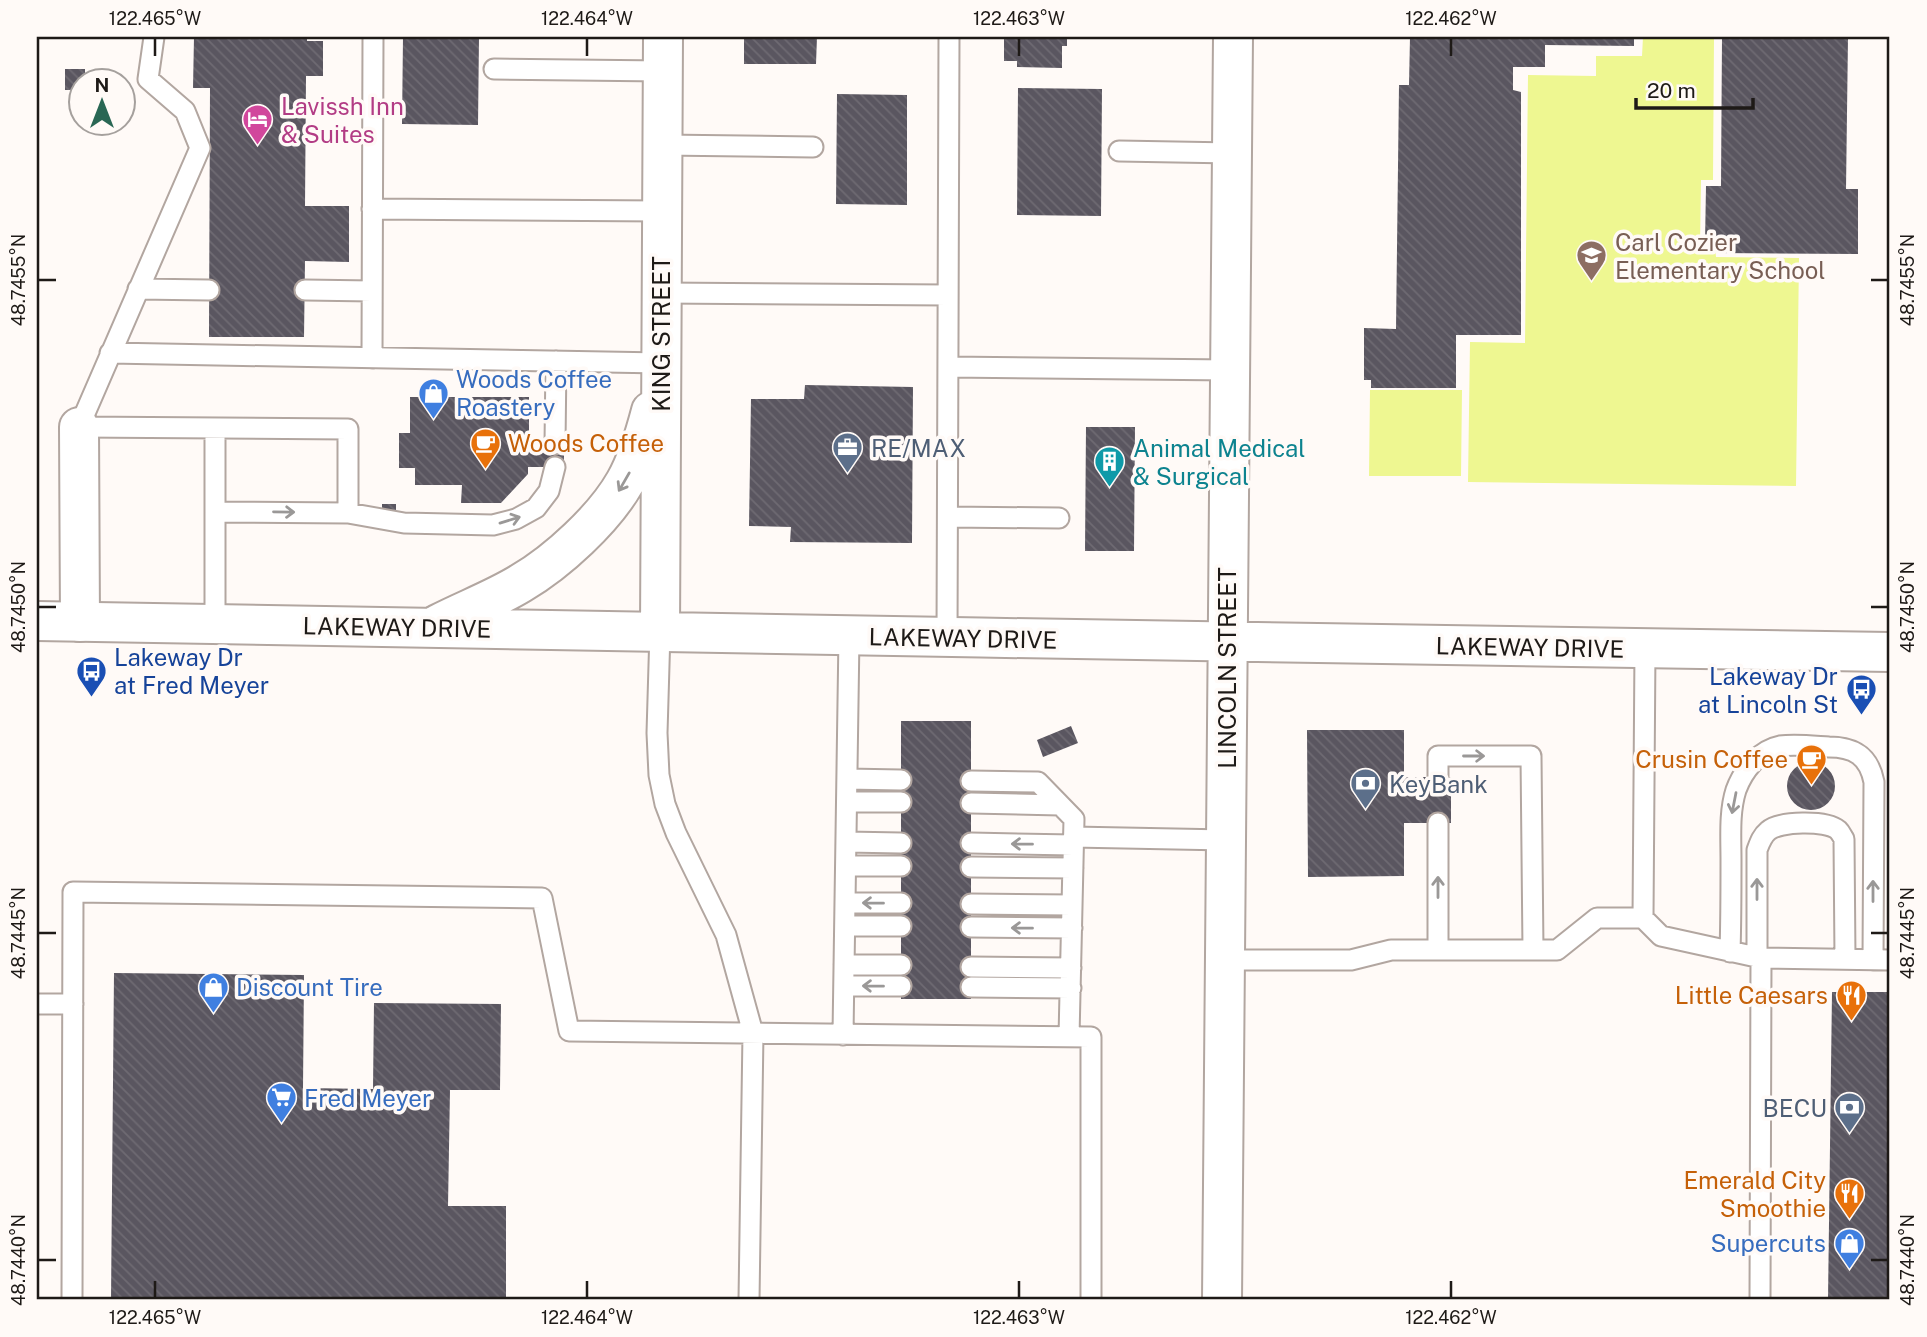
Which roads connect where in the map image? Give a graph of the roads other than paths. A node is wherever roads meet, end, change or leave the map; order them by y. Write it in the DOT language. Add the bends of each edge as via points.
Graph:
graph roads {
  1 [pos="154,37"];
  2 [pos="373,37"];
  3 [pos="949,37"];
  4 [pos="1233,37"];
  5 [pos="663,54"];
  6 [pos="494,69"];
  7 [pos="663,145"];
  8 [pos="813,147"];
  9 [pos="1119,151"];
  10 [pos="1232,153"];
  11 [pos="372,209"];
  12 [pos="662,211"];
  13 [pos="138,289"];
  14 [pos="209,290"];
  15 [pos="305,290"];
  16 [pos="372,291"];
  17 [pos="662,293"];
  18 [pos="948,295"];
  19 [pos="110,354"];
  20 [pos="372,358"];
  21 [pos="556,361"];
  22 [pos="661,367"];
  23 [pos="948,367"];
  24 [pos="1230,370"];
  25 [pos="79,427"];
  26 [pos="215,428"];
  27 [pos="555,444"];
  28 [pos="555,467"];
  29 [pos="215,512"];
  30 [pos="348,513"];
  31 [pos="948,517"];
  32 [pos="1059,518"];
  33 [pos="37,621"];
  34 [pos="80,622"];
  35 [pos="215,624"];
  36 [pos="429,628"];
  37 [pos="660,631"];
  38 [pos="849,636"];
  39 [pos="947,638"];
  40 [pos="1227,643"];
  41 [pos="1645,649"];
  42 [pos="1890,652"];
  43 [pos="1438,777"];
  44 [pos="847,779"];
  45 [pos="901,780"];
  46 [pos="971,781"];
  47 [pos="847,802"];
  48 [pos="901,802"];
  49 [pos="971,803"];
  50 [pos="1060,805"];
  51 [pos="1438,823"];
  52 [pos="1226,840"];
  53 [pos="1073,841"];
  54 [pos="846,842"];
  55 [pos="901,843"];
  56 [pos="971,843"];
  57 [pos="846,866"];
  58 [pos="901,866"];
  59 [pos="971,867"];
  60 [pos="1073,868"];
  61 [pos="845,903"];
  62 [pos="901,903"];
  63 [pos="971,904"];
  64 [pos="1072,905"];
  65 [pos="1643,918"];
  66 [pos="845,926"];
  67 [pos="901,926"];
  68 [pos="971,927"];
  69 [pos="1072,928"];
  70 [pos="1438,950"];
  71 [pos="1533,950"];
  72 [pos="1730,952"];
  73 [pos="1759,958"];
  74 [pos="1845,959"];
  75 [pos="1225,960"];
  76 [pos="1882,960"];
  77 [pos="844,965"];
  78 [pos="901,965"];
  79 [pos="971,967"];
  80 [pos="1071,968"];
  81 [pos="844,986"];
  82 [pos="901,986"];
  83 [pos="971,987"];
  84 [pos="1071,988"];
  85 [pos="37,1004"];
  86 [pos="73,1004"];
  87 [pos="753,1033"];
  88 [pos="844,1035"];
  89 [pos="1069,1037"];
  90 [pos="72,1300"];
  91 [pos="749,1300"];
  92 [pos="1091,1300"];
  93 [pos="1222,1300"];
  94 [pos="1760,1300"];
  1 -- 13 [label="lane" via="149,79 185,111 200,148"];
  2 -- 11 [label="lane"];
  3 -- 18 [label="lane"];
  4 -- 10 [label="main road, LINCOLN STREET"];
  5 -- 6 [label="lane"];
  5 -- 7 [label="main road, KING STREET"];
  7 -- 8 [label="lane"];
  7 -- 12 [label="main road, KING STREET"];
  9 -- 10 [label="lane"];
  10 -- 24 [label="main road, LINCOLN STREET"];
  11 -- 12 [label="lane"];
  11 -- 16 [label="lane"];
  12 -- 17 [label="main road, KING STREET"];
  13 -- 14 [label="lane"];
  13 -- 19 [label="lane"];
  15 -- 16 [label="lane"];
  16 -- 20 [label="lane"];
  17 -- 18 [label="lane"];
  17 -- 22 [label="main road, KING STREET"];
  18 -- 23 [label="lane"];
  19 -- 20 [label="lane"];
  19 -- 25 [label="lane"];
  20 -- 21 [label="lane"];
  21 -- 22 [label="lane"];
  21 -- 27 [label="lane"];
  22 -- 36 [label="main road, one-way" via="646,430 626,481 606,508 521,583"];
  22 -- 37 [label="main road, KING STREET"];
  23 -- 24 [label="lane"];
  23 -- 31 [label="lane"];
  24 -- 40 [label="main road, LINCOLN STREET"];
  25 -- 26 [label="lane"];
  25 -- 34 [label="main road"];
  26 -- 29 [label="lane"];
  26 -- 30 [label="lane" via="348,429"];
  30 -- 28 [label="lane, one-way" via="404,523 493,525 536,508 549,491"];
  29 -- 30 [label="lane, one-way"];
  29 -- 35 [label="lane"];
  31 -- 32 [label="lane"];
  31 -- 39 [label="lane"];
  33 -- 34 [label="main road, LAKEWAY DRIVE"];
  34 -- 35 [label="main road, LAKEWAY DRIVE"];
  35 -- 36 [label="main road, LAKEWAY DRIVE"];
  36 -- 37 [label="main road, LAKEWAY DRIVE"];
  37 -- 38 [label="main road, LAKEWAY DRIVE"];
  37 -- 87 [label="lane" via="657,733 663,794 676,833 726,935"];
  38 -- 39 [label="main road, LAKEWAY DRIVE"];
  38 -- 44 [label="lane"];
  39 -- 40 [label="main road, LAKEWAY DRIVE"];
  40 -- 41 [label="main road, LAKEWAY DRIVE"];
  40 -- 52 [label="main road, LINCOLN STREET"];
  41 -- 42 [label="main road, LAKEWAY DRIVE"];
  41 -- 65 [label="lane"];
  43 -- 71 [label="lane, one-way" via="1438,756 1531,756"];
  44 -- 45 [label="lane"];
  44 -- 47 [label="lane"];
  46 -- 50 [label="lane" via="1038,782"];
  47 -- 48 [label="lane"];
  47 -- 54 [label="lane"];
  49 -- 50 [label="lane"];
  50 -- 53 [label="lane" via="1074,818"];
  70 -- 51 [label="lane, one-way"];
  52 -- 53 [label="lane"];
  52 -- 75 [label="main road, LINCOLN STREET"];
  53 -- 56 [label="lane, one-way"];
  53 -- 60 [label="lane"];
  54 -- 55 [label="lane"];
  54 -- 57 [label="lane"];
  57 -- 58 [label="lane"];
  57 -- 61 [label="lane"];
  59 -- 60 [label="lane"];
  60 -- 64 [label="lane"];
  62 -- 61 [label="lane, one-way"];
  61 -- 66 [label="lane"];
  63 -- 64 [label="lane"];
  64 -- 69 [label="lane"];
  65 -- 71 [label="lane" via="1597,918 1557,950"];
  65 -- 72 [label="lane" via="1661,936"];
  66 -- 67 [label="lane"];
  66 -- 77 [label="lane"];
  69 -- 68 [label="lane, one-way"];
  69 -- 80 [label="lane"];
  70 -- 71 [label="lane"];
  70 -- 75 [label="lane" via="1391,950 1352,960"];
  72 -- 73 [label="lane"];
  76 -- 72 [label="lane, one-way" via="1874,782 1866,759 1843,747 1779,746 1746,769 1731,818"];
  73 -- 74 [label="lane"];
  73 -- 74 [label="lane, one-way" via="1757,850 1761,837 1781,824 1820,824 1838,830 1844,839"];
  73 -- 94 [label="lane"];
  74 -- 76 [label="lane"];
  75 -- 93 [label="main road, LINCOLN STREET"];
  77 -- 78 [label="lane"];
  77 -- 81 [label="lane"];
  79 -- 80 [label="lane"];
  80 -- 84 [label="lane"];
  82 -- 81 [label="lane, one-way"];
  81 -- 88 [label="lane"];
  83 -- 84 [label="lane"];
  84 -- 89 [label="lane"];
  85 -- 86 [label="lane"];
  86 -- 87 [label="lane" via="73,892 542,898 569,1031"];
  86 -- 90 [label="lane"];
  87 -- 88 [label="lane"];
  87 -- 91 [label="lane"];
  88 -- 89 [label="lane"];
  89 -- 92 [label="lane" via="1091,1037"];
}
